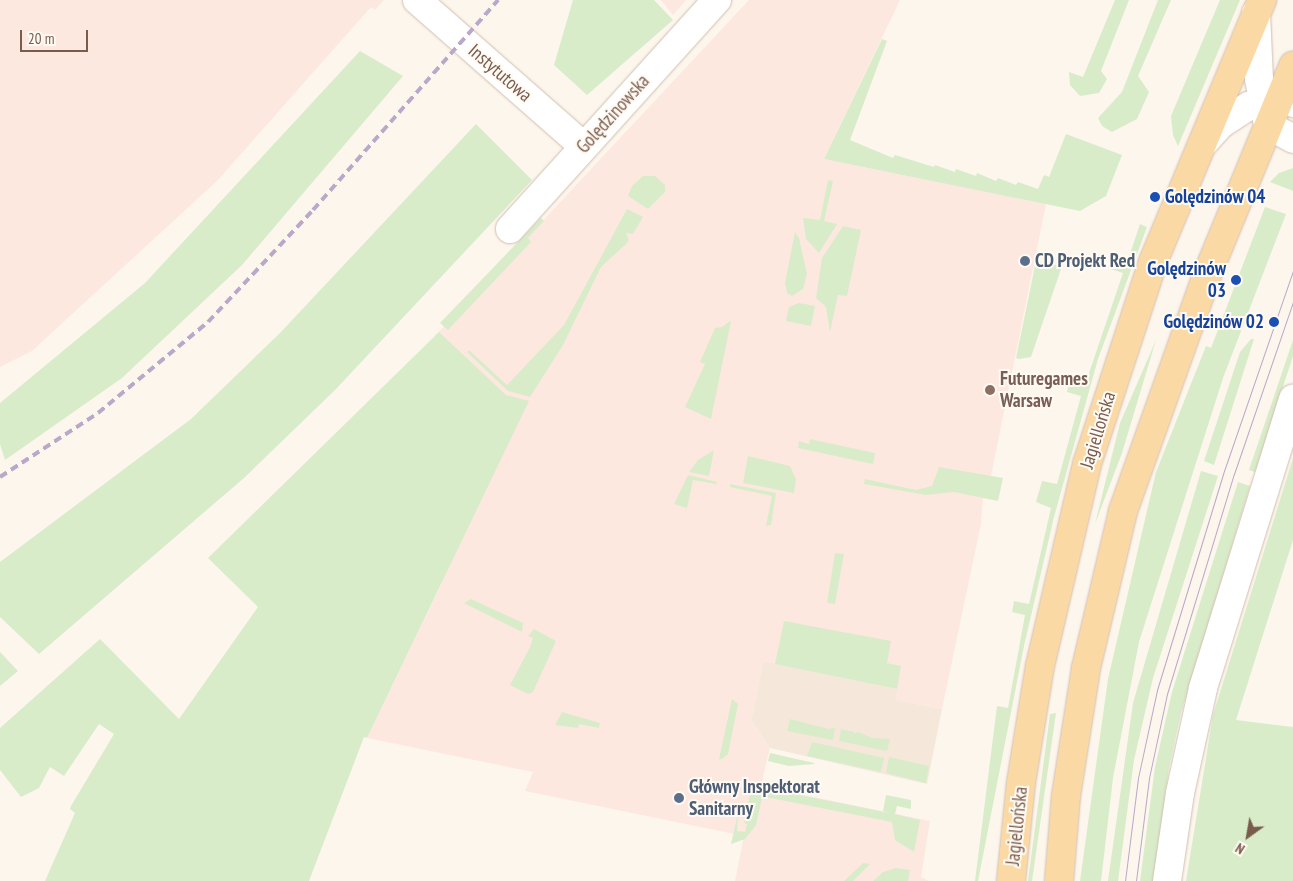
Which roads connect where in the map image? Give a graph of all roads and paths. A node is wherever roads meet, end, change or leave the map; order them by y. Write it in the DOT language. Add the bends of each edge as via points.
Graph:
graph roads {
  1 [pos="416,0"];
  2 [pos="717,0"];
  3 [pos="1259,7"];
  4 [pos="1293,66"];
  5 [pos="1276,106"];
  6 [pos="1293,139"];
  7 [pos="583,146"];
  8 [pos="1199,148"];
  9 [pos="510,229"];
  10 [pos="1293,399"];
  11 [pos="1011,881"];
  12 [pos="1059,881"];
  13 [pos="1167,881"];
  1 -- 7 [label="street, Instytutowa"];
  2 -- 7 [label="street, Golędzinowska"];
  3 -- 5 [label="street"];
  3 -- 8 [label="main road, Jagiellońska"];
  4 -- 5 [label="main road"];
  5 -- 6 [label="street"];
  5 -- 8 [label="street" via="1221,124"];
  5 -- 12 [label="main road" via="1199,298 1116,534 1076,725"];
  7 -- 9 [label="street, Golędzinowska"];
  8 -- 11 [label="main road, Jagiellońska" via="1120,355 1073,515 1040,666 1021,783"];
  10 -- 13 [label="street" via="1203,688 1180,793"];
}
